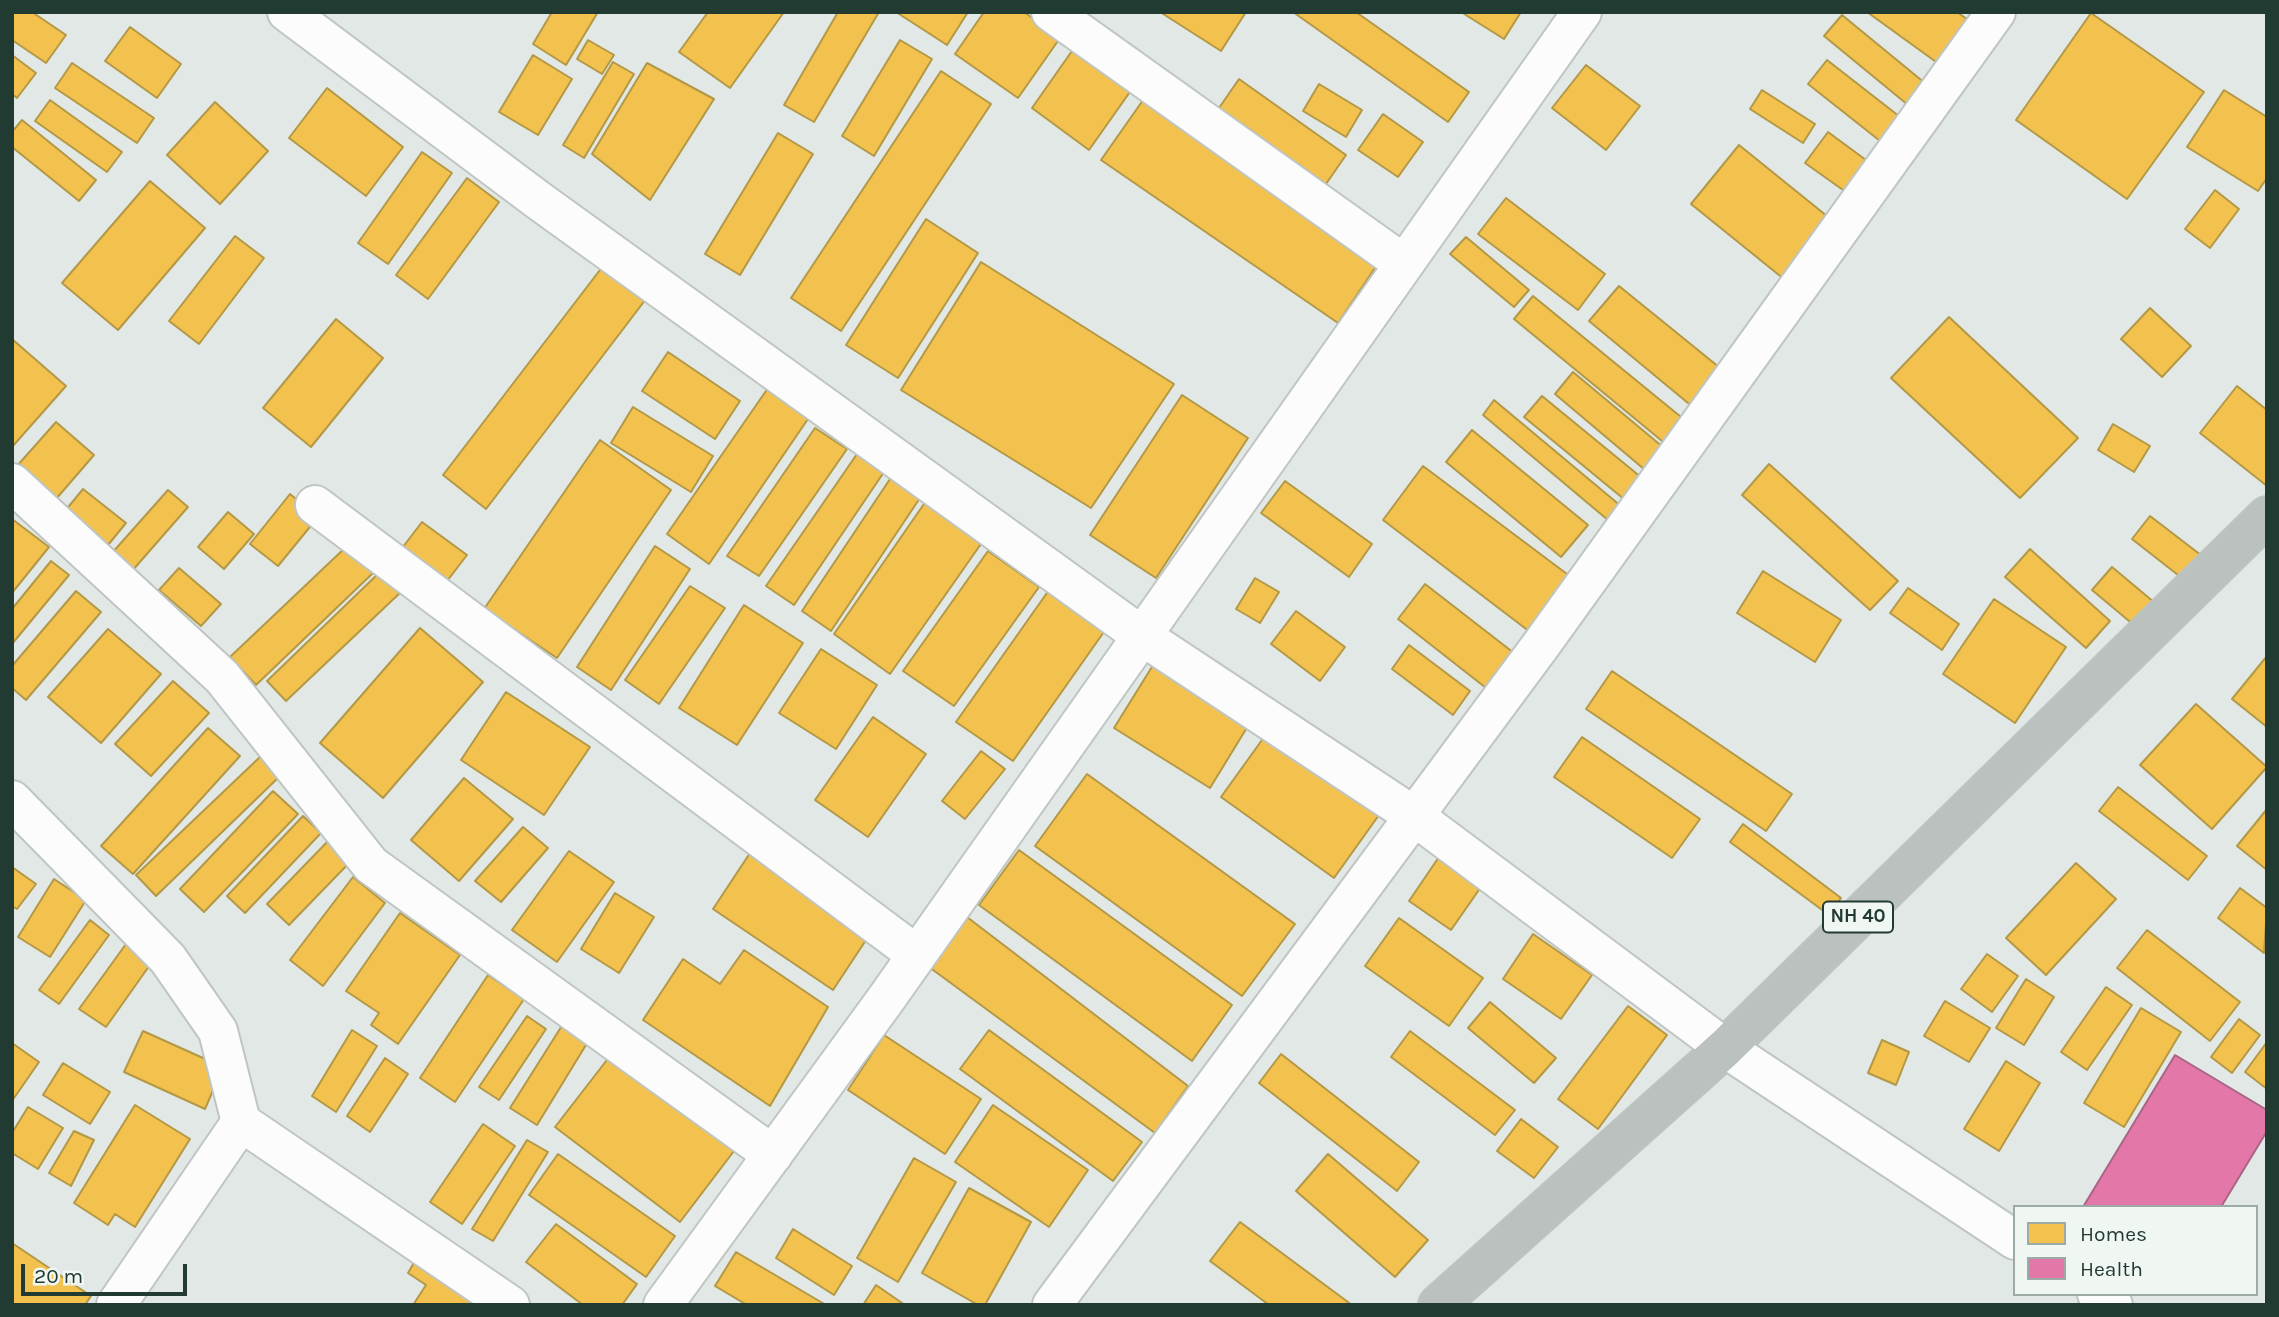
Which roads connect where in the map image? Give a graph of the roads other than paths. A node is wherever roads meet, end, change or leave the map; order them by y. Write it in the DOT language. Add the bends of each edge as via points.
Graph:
graph roads {
  1 [pos="287,12"];
  2 [pos="1051,12"];
  3 [pos="1582,12"];
  4 [pos="1996,12"];
  5 [pos="1404,264"];
  6 [pos="12,483"];
  7 [pos="315,505"];
  8 [pos="2267,516"];
  9 [pos="1142,636"];
  10 [pos="12,800"];
  11 [pos="1414,816"];
  12 [pos="917,955"];
  13 [pos="1725,1048"];
  14 [pos="241,1122"];
  15 [pos="773,1154"];
  16 [pos="2013,1239"];
  17 [pos="116,1305"];
  18 [pos="510,1305"];
  19 [pos="663,1305"];
  20 [pos="1052,1305"];
  21 [pos="1438,1305"];
  1 -- 9 [label="street"];
  2 -- 5 [label="street"];
  3 -- 5 [label="street"];
  4 -- 11 [label="street"];
  5 -- 9 [label="street"];
  6 -- 15 [label="street" via="222,677 371,865"];
  7 -- 12 [label="street"];
  8 -- 13 [label="highway, NH 40"];
  9 -- 11 [label="street"];
  9 -- 12 [label="street"];
  10 -- 14 [label="street" via="168,959 218,1031"];
  11 -- 13 [label="street"];
  11 -- 20 [label="street"];
  12 -- 15 [label="street"];
  13 -- 16 [label="street"];
  13 -- 21 [label="highway, NH 40"];
  14 -- 17 [label="street"];
  14 -- 18 [label="street"];
  15 -- 19 [label="street"];
}
